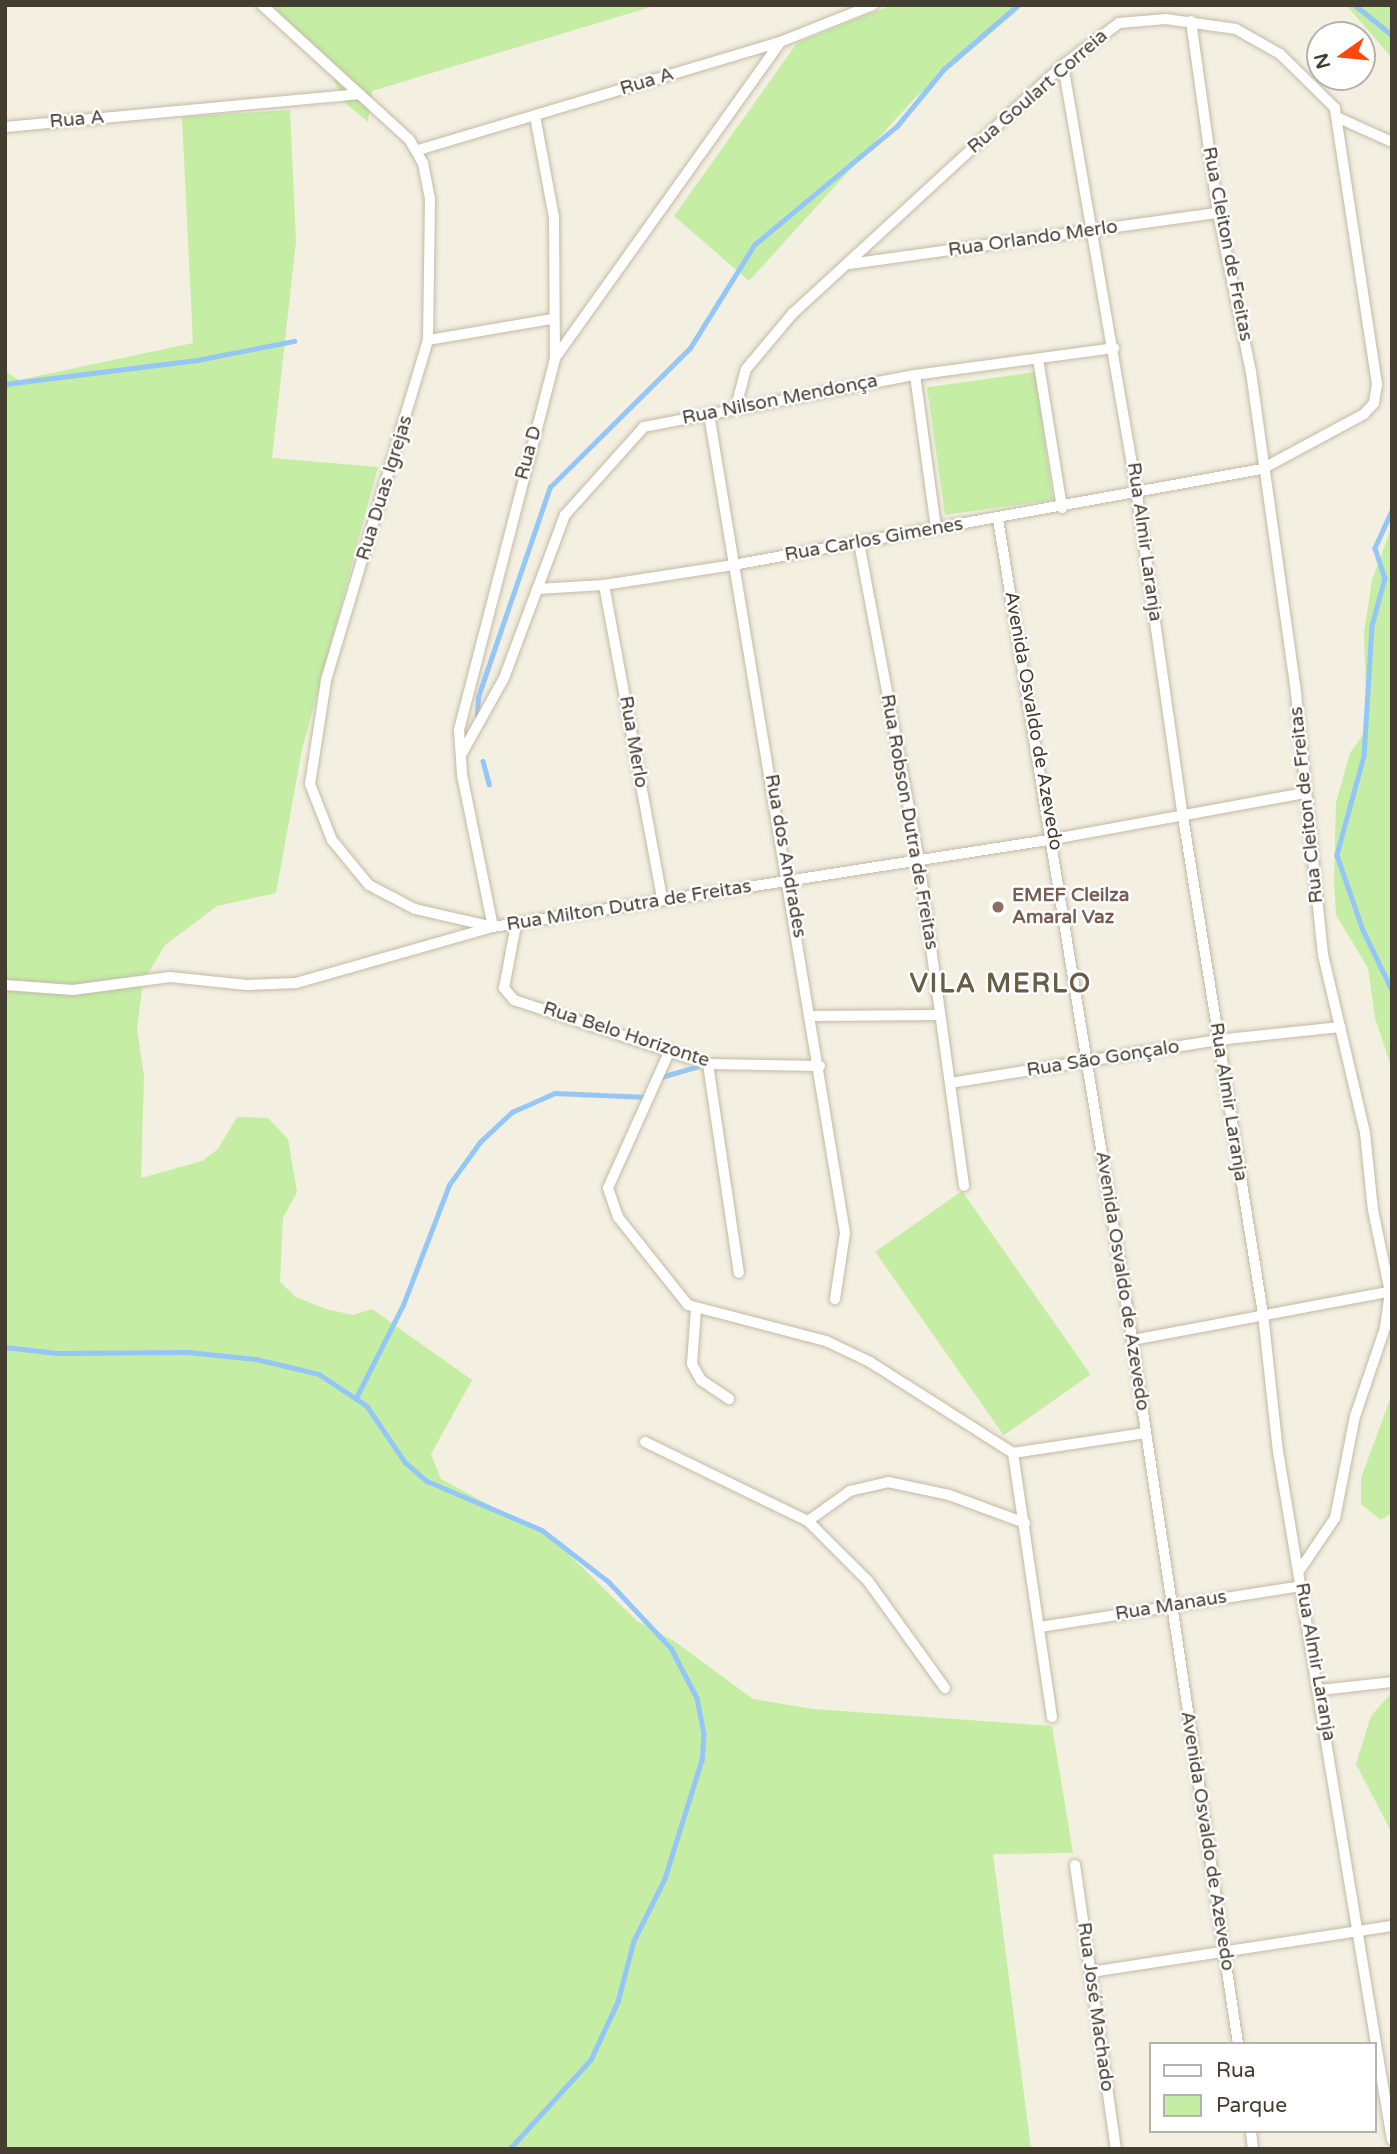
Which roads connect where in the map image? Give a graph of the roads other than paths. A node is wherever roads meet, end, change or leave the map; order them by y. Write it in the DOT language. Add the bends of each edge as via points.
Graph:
graph roads {
  1 [pos="262,5"];
  2 [pos="873,5"];
  3 [pos="1191,21"];
  4 [pos="780,42"];
  5 [pos="1063,65"];
  6 [pos="358,94"];
  7 [pos="535,116"];
  8 [pos="1339,118"];
  9 [pos="5,127"];
  10 [pos="1392,142"];
  11 [pos="418,150"];
  12 [pos="1218,213"];
  13 [pos="1089,232"];
  14 [pos="849,264"];
  15 [pos="552,319"];
  16 [pos="428,340"];
  17 [pos="1114,348"];
  18 [pos="555,358"];
  19 [pos="1038,359"];
  20 [pos="915,375"];
  21 [pos="1374,403"];
  22 [pos="736,407"];
  23 [pos="709,414"];
  24 [pos="1262,469"];
  25 [pos="1138,495"];
  26 [pos="1062,508"];
  27 [pos="998,519"];
  28 [pos="936,529"];
  29 [pos="859,543"];
  30 [pos="733,565"];
  31 [pos="604,585"];
  32 [pos="537,589"];
  33 [pos="460,756"];
  34 [pos="1304,793"];
  35 [pos="1182,817"];
  36 [pos="1054,839"];
  37 [pos="919,861"];
  38 [pos="790,881"];
  39 [pos="662,899"];
  40 [pos="516,925"];
  41 [pos="493,927"];
  42 [pos="5,985"];
  43 [pos="939,1015"];
  44 [pos="812,1016"];
  45 [pos="1340,1027"];
  46 [pos="1217,1040"];
  47 [pos="670,1049"];
  48 [pos="1089,1063"];
  49 [pos="708,1065"];
  50 [pos="820,1066"];
  51 [pos="950,1083"];
  52 [pos="964,1186"];
  53 [pos="739,1273"];
  54 [pos="1391,1291"];
  55 [pos="835,1299"];
  56 [pos="696,1309"];
  57 [pos="1263,1314"];
  58 [pos="1133,1340"];
  59 [pos="729,1399"];
  60 [pos="1146,1433"];
  61 [pos="645,1442"];
  62 [pos="1013,1453"];
  63 [pos="808,1521"];
  64 [pos="1025,1523"];
  65 [pos="1298,1571"];
  66 [pos="1301,1586"];
  67 [pos="1173,1605"];
  68 [pos="1040,1627"];
  69 [pos="1392,1682"];
  70 [pos="945,1688"];
  71 [pos="1320,1690"];
  72 [pos="1052,1717"];
  73 [pos="1075,1865"];
  74 [pos="1392,1926"];
  75 [pos="1361,1930"];
  76 [pos="1224,1951"];
  77 [pos="1091,1972"];
  78 [pos="1238,2042"];
  79 [pos="1392,2140"];
  80 [pos="1115,2149"];
  1 -- 6 [label="street"];
  2 -- 4 [label="street, Rua A"];
  3 -- 5 [label="street, Rua Goulart Correia" via="1119,23"];
  3 -- 8 [label="street, Rua Goulart Correia" via="1236,29 1280,54 1328,98"];
  3 -- 12 [label="street, Rua Cleiton de Freitas"];
  4 -- 7 [label="street, Rua A"];
  4 -- 18 [label="street, Rua D"];
  5 -- 13 [label="street, Rua Almir Laranja"];
  5 -- 14 [label="street, Rua Goulart Correia"];
  6 -- 9 [label="street, Rua A"];
  6 -- 11 [label="street"];
  7 -- 11 [label="street, Rua A"];
  7 -- 15 [label="street" via="554,218"];
  8 -- 10 [label="street"];
  8 -- 21 [label="street, Rua Goulart Correia" via="1377,384"];
  11 -- 16 [label="street, Rua Duas Igrejas" via="430,198"];
  12 -- 13 [label="street, Rua Orlando Merlo"];
  12 -- 24 [label="street, Rua Cleiton de Freitas" via="1242,320"];
  13 -- 14 [label="street, Rua Orlando Merlo"];
  13 -- 17 [label="street, Rua Almir Laranja"];
  14 -- 22 [label="street, Rua Goulart Correia" via="793,313 750,363"];
  15 -- 16 [label="street"];
  15 -- 18 [label="street"];
  16 -- 41 [label="street, Rua Duas Igrejas" via="326,681 310,784 332,840 369,885 415,909"];
  17 -- 19 [label="street, Rua Nilson Mendonça"];
  17 -- 25 [label="street, Rua Almir Laranja"];
  18 -- 33 [label="street, Rua D" via="468,692"];
  19 -- 20 [label="street, Rua Nilson Mendonça"];
  19 -- 26 [label="street"];
  20 -- 22 [label="street, Rua Nilson Mendonça"];
  20 -- 28 [label="street"];
  21 -- 24 [label="street, Rua Carlos Gimenes"];
  22 -- 23 [label="street, Rua Nilson Mendonça"];
  23 -- 30 [label="street, Rua dos Andrades"];
  23 -- 32 [label="street, Rua Nilson Mendonça" via="657,423 633,435 565,515"];
  24 -- 25 [label="street, Rua Carlos Gimenes"];
  24 -- 34 [label="street, Rua Cleiton de Freitas" via="1296,694"];
  25 -- 26 [label="street, Rua Carlos Gimenes"];
  25 -- 35 [label="street, Rua Almir Laranja"];
  26 -- 27 [label="street, Rua Carlos Gimenes"];
  27 -- 28 [label="street, Rua Carlos Gimenes"];
  27 -- 36 [label="street, Avenida Osvaldo de Azevedo"];
  28 -- 29 [label="street, Rua Carlos Gimenes"];
  29 -- 30 [label="street, Rua Carlos Gimenes"];
  29 -- 37 [label="street, Rua Robson Dutra de Freitas"];
  30 -- 31 [label="street, Rua Carlos Gimenes"];
  30 -- 38 [label="street, Rua dos Andrades"];
  31 -- 32 [label="street, Rua Carlos Gimenes"];
  31 -- 39 [label="street, Rua Merlo"];
  32 -- 33 [label="street" via="504,678"];
  33 -- 41 [label="street, Rua D"];
  34 -- 35 [label="street, Rua Milton Dutra de Freitas"];
  34 -- 45 [label="street, Rua Cleiton de Freitas" via="1323,955"];
  35 -- 36 [label="street, Rua Milton Dutra de Freitas"];
  35 -- 46 [label="street, Rua Almir Laranja"];
  36 -- 37 [label="street, Rua Milton Dutra de Freitas"];
  36 -- 48 [label="street, Avenida Osvaldo de Azevedo"];
  37 -- 38 [label="street, Rua Milton Dutra de Freitas"];
  37 -- 43 [label="street, Rua Robson Dutra de Freitas"];
  38 -- 39 [label="street, Rua Milton Dutra de Freitas"];
  38 -- 44 [label="street, Rua dos Andrades"];
  39 -- 40 [label="street, Rua Milton Dutra de Freitas"];
  40 -- 41 [label="street, Rua Milton Dutra de Freitas"];
  40 -- 47 [label="street, Rua Belo Horizonte" via="504,988 510,998"];
  41 -- 42 [label="street" via="286,984 170,977 73,990"];
  43 -- 44 [label="street"];
  43 -- 51 [label="street, Rua Robson Dutra de Freitas"];
  44 -- 50 [label="street, Rua dos Andrades"];
  45 -- 46 [label="street, Rua São Gonçalo"];
  45 -- 54 [label="street, Rua Cleiton de Freitas" via="1365,1133 1373,1210"];
  46 -- 48 [label="street, Rua São Gonçalo"];
  46 -- 57 [label="street, Rua Almir Laranja"];
  47 -- 49 [label="street, Rua Belo Horizonte"];
  47 -- 56 [label="street" via="610,1177 609,1197 671,1287"];
  48 -- 51 [label="street, Rua São Gonçalo"];
  48 -- 58 [label="street, Avenida Osvaldo de Azevedo"];
  49 -- 50 [label="street, Rua Belo Horizonte"];
  49 -- 53 [label="street"];
  50 -- 55 [label="street, Rua dos Andrades" via="845,1233"];
  51 -- 52 [label="street, Rua Robson Dutra de Freitas"];
  54 -- 57 [label="street"];
  54 -- 65 [label="street, Rua Cleiton de Freitas" via="1385,1328 1355,1416 1335,1518"];
  56 -- 59 [label="street" via="692,1364 701,1380"];
  56 -- 62 [label="street" via="826,1341 870,1362"];
  57 -- 58 [label="street"];
  57 -- 65 [label="street, Rua Almir Laranja" via="1275,1429"];
  58 -- 60 [label="street, Avenida Osvaldo de Azevedo"];
  60 -- 62 [label="street"];
  60 -- 67 [label="street, Avenida Osvaldo de Azevedo"];
  61 -- 63 [label="street"];
  62 -- 64 [label="street"];
  63 -- 64 [label="street" via="850,1491 888,1482 949,1495"];
  63 -- 70 [label="street" via="868,1581"];
  64 -- 68 [label="street"];
  65 -- 66 [label="street, Rua Almir Laranja"];
  66 -- 67 [label="street, Rua Manaus"];
  66 -- 71 [label="street, Rua Almir Laranja"];
  67 -- 68 [label="street, Rua Manaus"];
  67 -- 76 [label="street, Avenida Osvaldo de Azevedo"];
  68 -- 72 [label="street"];
  69 -- 71 [label="street"];
  71 -- 75 [label="street, Rua Almir Laranja"];
  73 -- 77 [label="street, Rua José Machado"];
  74 -- 75 [label="street"];
  75 -- 76 [label="street"];
  75 -- 79 [label="street, Rua Almir Laranja"];
  76 -- 77 [label="street"];
  76 -- 78 [label="street, Avenida Osvaldo de Azevedo"];
  77 -- 80 [label="street, Rua José Machado"];
}
